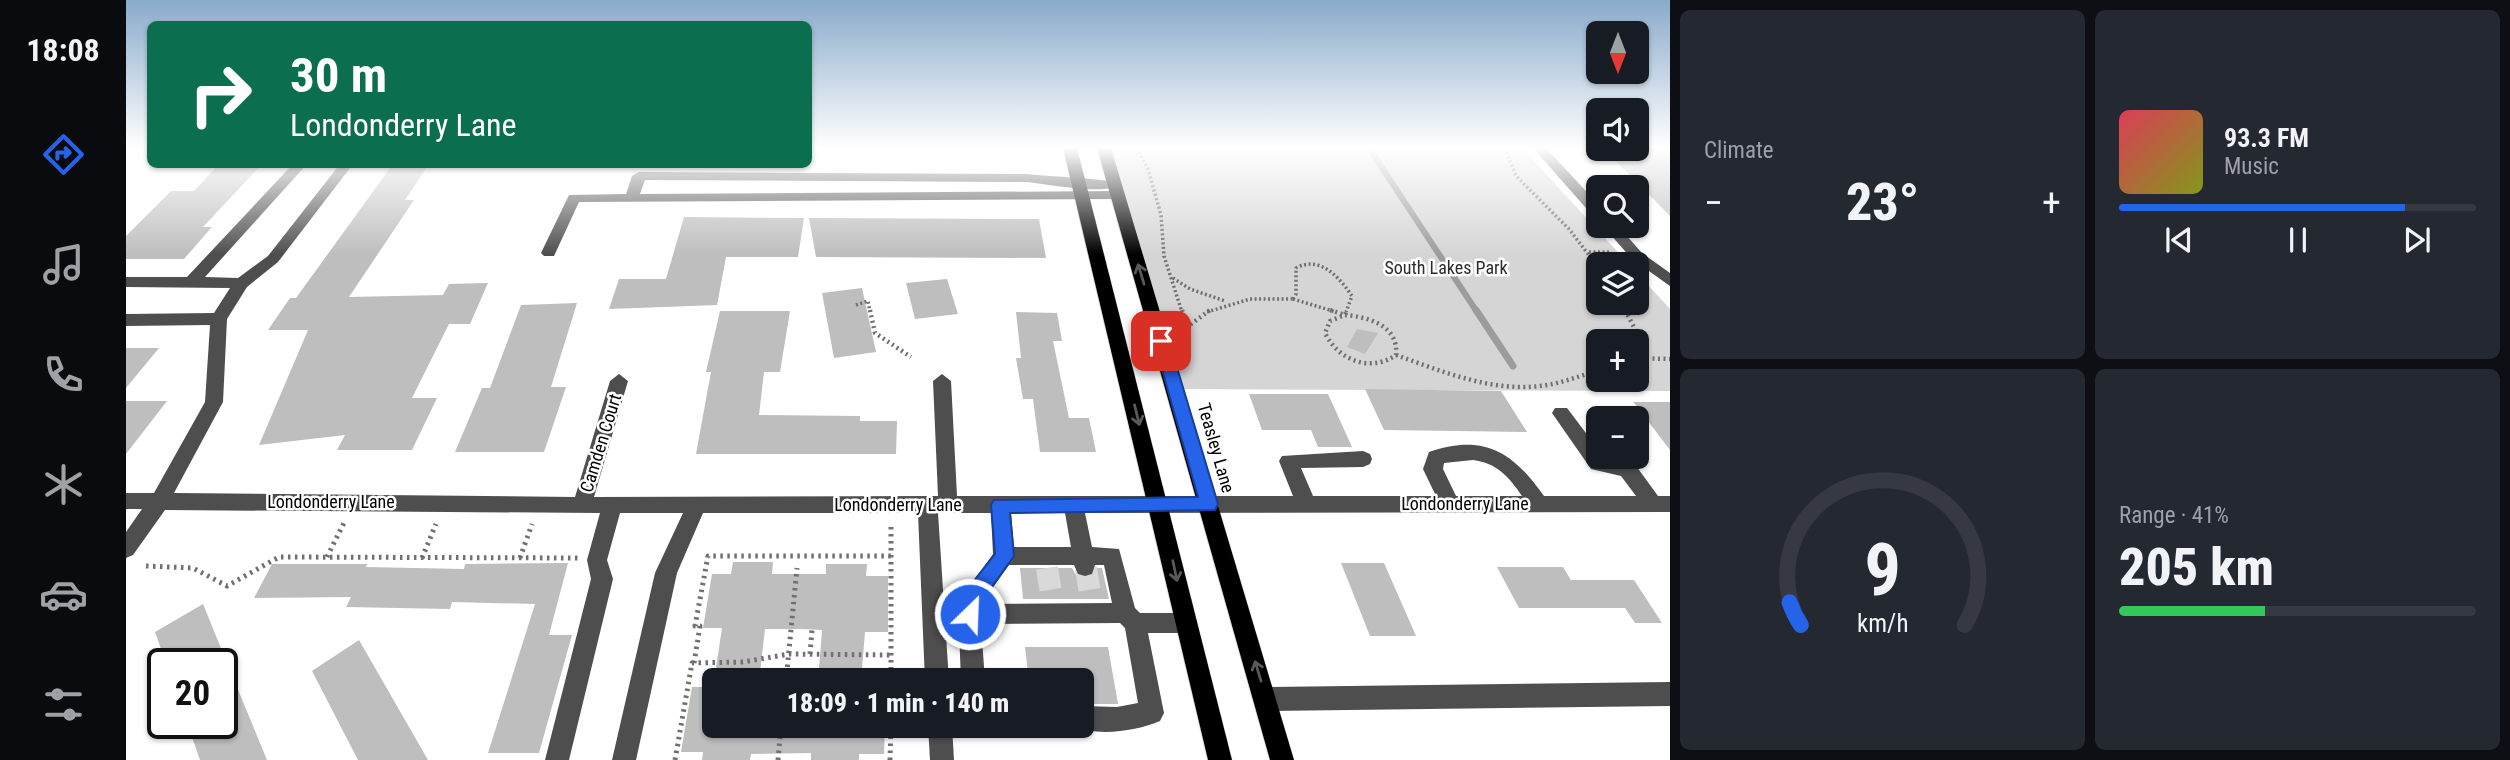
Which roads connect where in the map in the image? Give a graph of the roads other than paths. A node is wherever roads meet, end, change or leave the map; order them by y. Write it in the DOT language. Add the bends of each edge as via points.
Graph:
graph roads {
  1 [pos="283,183"];
  2 [pos="332,183"];
  3 [pos="637,183"];
  4 [pos="1051,183"];
  5 [pos="1078,183"];
  6 [pos="1114,183"];
  7 [pos="1571,183"];
  8 [pos="1116,189"];
  9 [pos="1080,190"];
  10 [pos="632,198"];
  11 [pos="1586,200"];
  12 [pos="1621,238"];
  13 [pos="549,253"];
  14 [pos="1670,281"];
  15 [pos="126,282"];
  16 [pos="192,282"];
  17 [pos="241,283"];
  18 [pos="219,318"];
  19 [pos="126,320"];
  20 [pos="619,381"];
  21 [pos="942,381"];
  22 [pos="1561,413"];
  23 [pos="1363,459"];
  24 [pos="126,501"];
  25 [pos="159,502"];
  26 [pos="697,504"];
  27 [pos="1209,504"];
  28 [pos="1306,504"];
  29 [pos="1450,504"];
  30 [pos="1539,504"];
  31 [pos="1661,504"];
  32 [pos="582,505"];
  33 [pos="612,505"];
  34 [pos="938,505"];
  35 [pos="1000,505"];
  36 [pos="1074,505"];
  37 [pos="1159,505"];
  38 [pos="126,548"];
  39 [pos="1004,556"];
  40 [pos="1084,562"];
  41 [pos="970,614"];
  42 [pos="1130,618"];
  43 [pos="1186,622"];
  44 [pos="937,668"];
  45 [pos="972,668"];
  46 [pos="1670,694"];
  47 [pos="1266,699"];
  48 [pos="1094,718"];
  49 [pos="941,738"];
  50 [pos="557,760"];
  51 [pos="624,760"];
  52 [pos="942,760"];
  53 [pos="1220,760"];
  54 [pos="1282,760"];
  1 -- 16 [label="street"];
  2 -- 17 [label="street" via="273,260"];
  3 -- 10 [label="street"];
  4 -- 9 [label="street"];
  5 -- 9 [label="main road"];
  6 -- 8 [label="main road, Teasley Lane"];
  7 -- 11 [label="street"];
  8 -- 9 [label="street"];
  27 -- 8 [label="main road, Teasley Lane, one-way"];
  9 -- 10 [label="street"];
  9 -- 37 [label="main road, one-way"];
  10 -- 13 [label="street" via="574,198"];
  12 -- 14 [label="street"];
  15 -- 16 [label="street"];
  16 -- 17 [label="street"];
  17 -- 18 [label="street"];
  18 -- 19 [label="street"];
  18 -- 25 [label="street" via="215,402"];
  20 -- 32 [label="street, Camden Court"];
  21 -- 34 [label="street"];
  22 -- 31 [label="street" via="1598,464 1627,468"];
  23 -- 28 [label="street" via="1289,461"];
  24 -- 25 [label="street, Londonderry Lane"];
  25 -- 32 [label="street, Londonderry Lane"];
  25 -- 38 [label="street"];
  26 -- 33 [label="street, Londonderry Lane"];
  26 -- 34 [label="street, Londonderry Lane"];
  26 -- 51 [label="street" via="666,573"];
  27 -- 28 [label="street, Londonderry Lane"];
  27 -- 37 [label="street, Londonderry Lane"];
  47 -- 27 [label="main road, Teasley Lane, one-way"];
  28 -- 29 [label="street, Londonderry Lane"];
  29 -- 30 [label="street, Londonderry Lane"];
  29 -- 30 [label="street" via="1433,469 1436,457 1449,454 1497,455 1514,468"];
  30 -- 31 [label="street, Londonderry Lane"];
  32 -- 33 [label="street, Londonderry Lane"];
  33 -- 50 [label="street" via="597,560 602,579"];
  34 -- 35 [label="street, Londonderry Lane"];
  34 -- 44 [label="street"];
  35 -- 36 [label="street, Londonderry Lane"];
  35 -- 39 [label="street"];
  36 -- 37 [label="street, Londonderry Lane"];
  36 -- 40 [label="street"];
  37 -- 43 [label="main road, one-way"];
  39 -- 40 [label="street"];
  39 -- 41 [label="street" via="969,603"];
  40 -- 42 [label="street" via="1112,556"];
  41 -- 42 [label="street" via="1092,606"];
  41 -- 45 [label="street"];
  42 -- 43 [label="street"];
  42 -- 48 [label="street" via="1152,713"];
  43 -- 53 [label="main road"];
  46 -- 47 [label="street"];
  47 -- 54 [label="main road, Teasley Lane"];
  49 -- 52 [label="street"];
}
